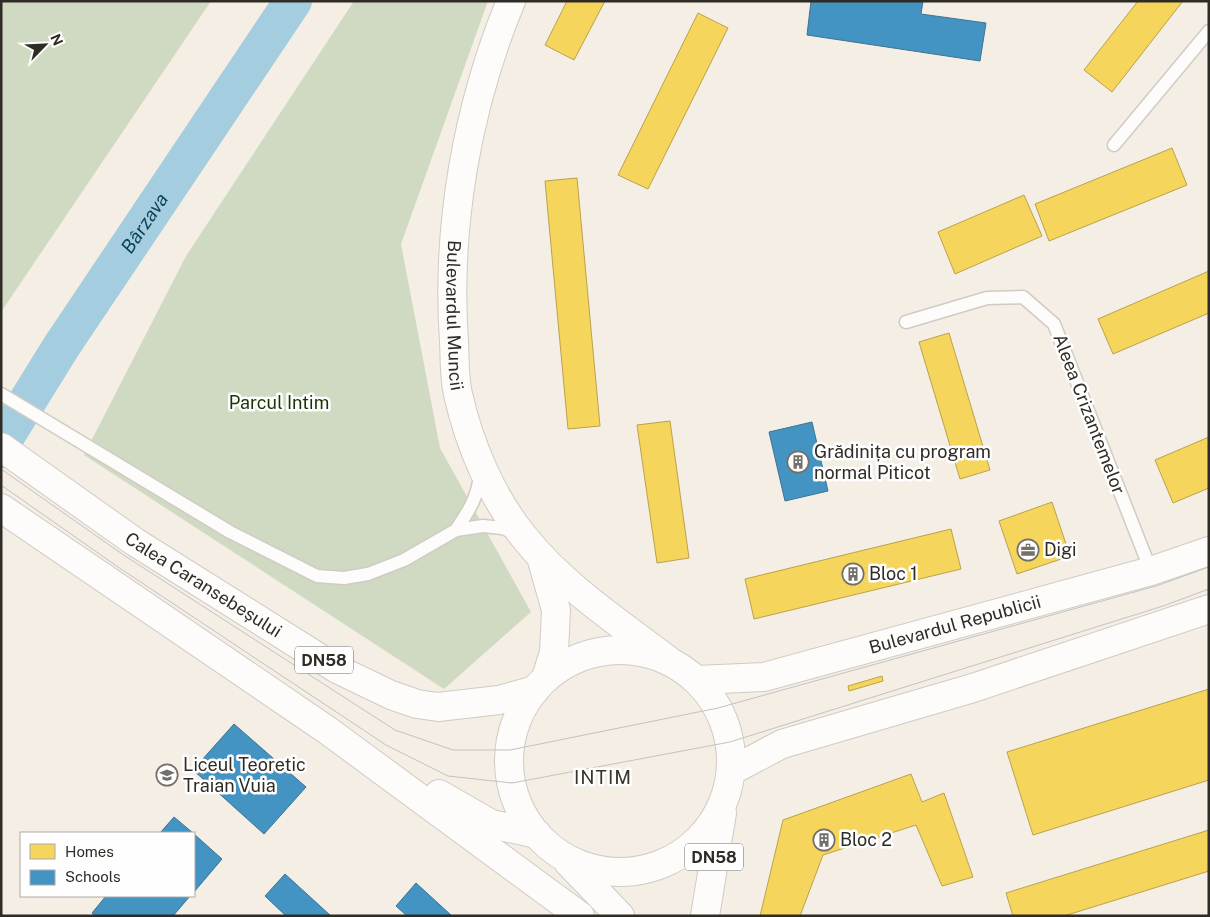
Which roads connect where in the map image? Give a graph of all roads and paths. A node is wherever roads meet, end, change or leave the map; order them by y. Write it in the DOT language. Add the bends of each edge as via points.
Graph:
graph roads {
  1 [pos="511,1"];
  2 [pos="1209,31"];
  3 [pos="1114,145"];
  4 [pos="906,322"];
  5 [pos="1,394"];
  6 [pos="1,447"];
  7 [pos="481,462"];
  8 [pos="1,508"];
  9 [pos="456,530"];
  10 [pos="523,536"];
  11 [pos="1209,552"];
  12 [pos="541,557"];
  13 [pos="1152,571"];
  14 [pos="1209,609"];
  15 [pos="668,660"];
  16 [pos="697,680"];
  17 [pos="540,684"];
  18 [pos="327,730"];
  19 [pos="731,771"];
  20 [pos="725,800"];
  21 [pos="549,845"];
  22 [pos="551,896"];
  23 [pos="580,916"];
  24 [pos="620,916"];
  25 [pos="705,916"];
  1 -- 7 [label="main road, Bulevardul Muncii" via="495,44 467,150 455,239 451,304 457,392 466,427"];
  2 -- 3 [label="lane"];
  4 -- 13 [label="lane, Aleea Crizantemelor" via="987,298 1023,297 1054,324"];
  5 -- 9 [label="lane" via="230,532 317,576 344,578 368,574 404,560"];
  6 -- 17 [label="main road, Calea Caransebeșului / DN58" via="135,542 338,669 391,695 438,707 499,700"];
  7 -- 9 [label="lane" via="479,488 472,506"];
  7 -- 10 [label="main road, Bulevardul Muncii"];
  8 -- 18 [label="main road"];
  9 -- 10 [label="lane" via="483,526 502,528"];
  10 -- 12 [label="main road, Bulevardul Muncii"];
  11 -- 13 [label="main road, Bulevardul Republicii"];
  12 -- 15 [label="main road, Bulevardul Muncii" via="585,598"];
  12 -- 17 [label="main road, Bulevardul Muncii" via="556,610 554,652"];
  13 -- 16 [label="main road, Bulevardul Republicii" via="764,676"];
  14 -- 19 [label="main road" via="973,688 782,744"];
  15 -- 16 [label="main road, DN58"];
  15 -- 17 [label="main road, DN58" via="636,651 604,650 573,660"];
  16 -- 19 [label="main road, DN58" via="726,725"];
  17 -- 21 [label="main road" via="522,708 514,728 509,767 521,810"];
  18 -- 21 [label="main road" via="491,824"];
  18 -- 22 [label="main road"];
  19 -- 20 [label="main road, DN58"];
  20 -- 21 [label="main road" via="709,828 686,851 656,866 624,872 592,868"];
  20 -- 25 [label="main road, DN58"];
  21 -- 22 [label="main road"];
  21 -- 24 [label="main road"];
  22 -- 23 [label="main road"];
}
